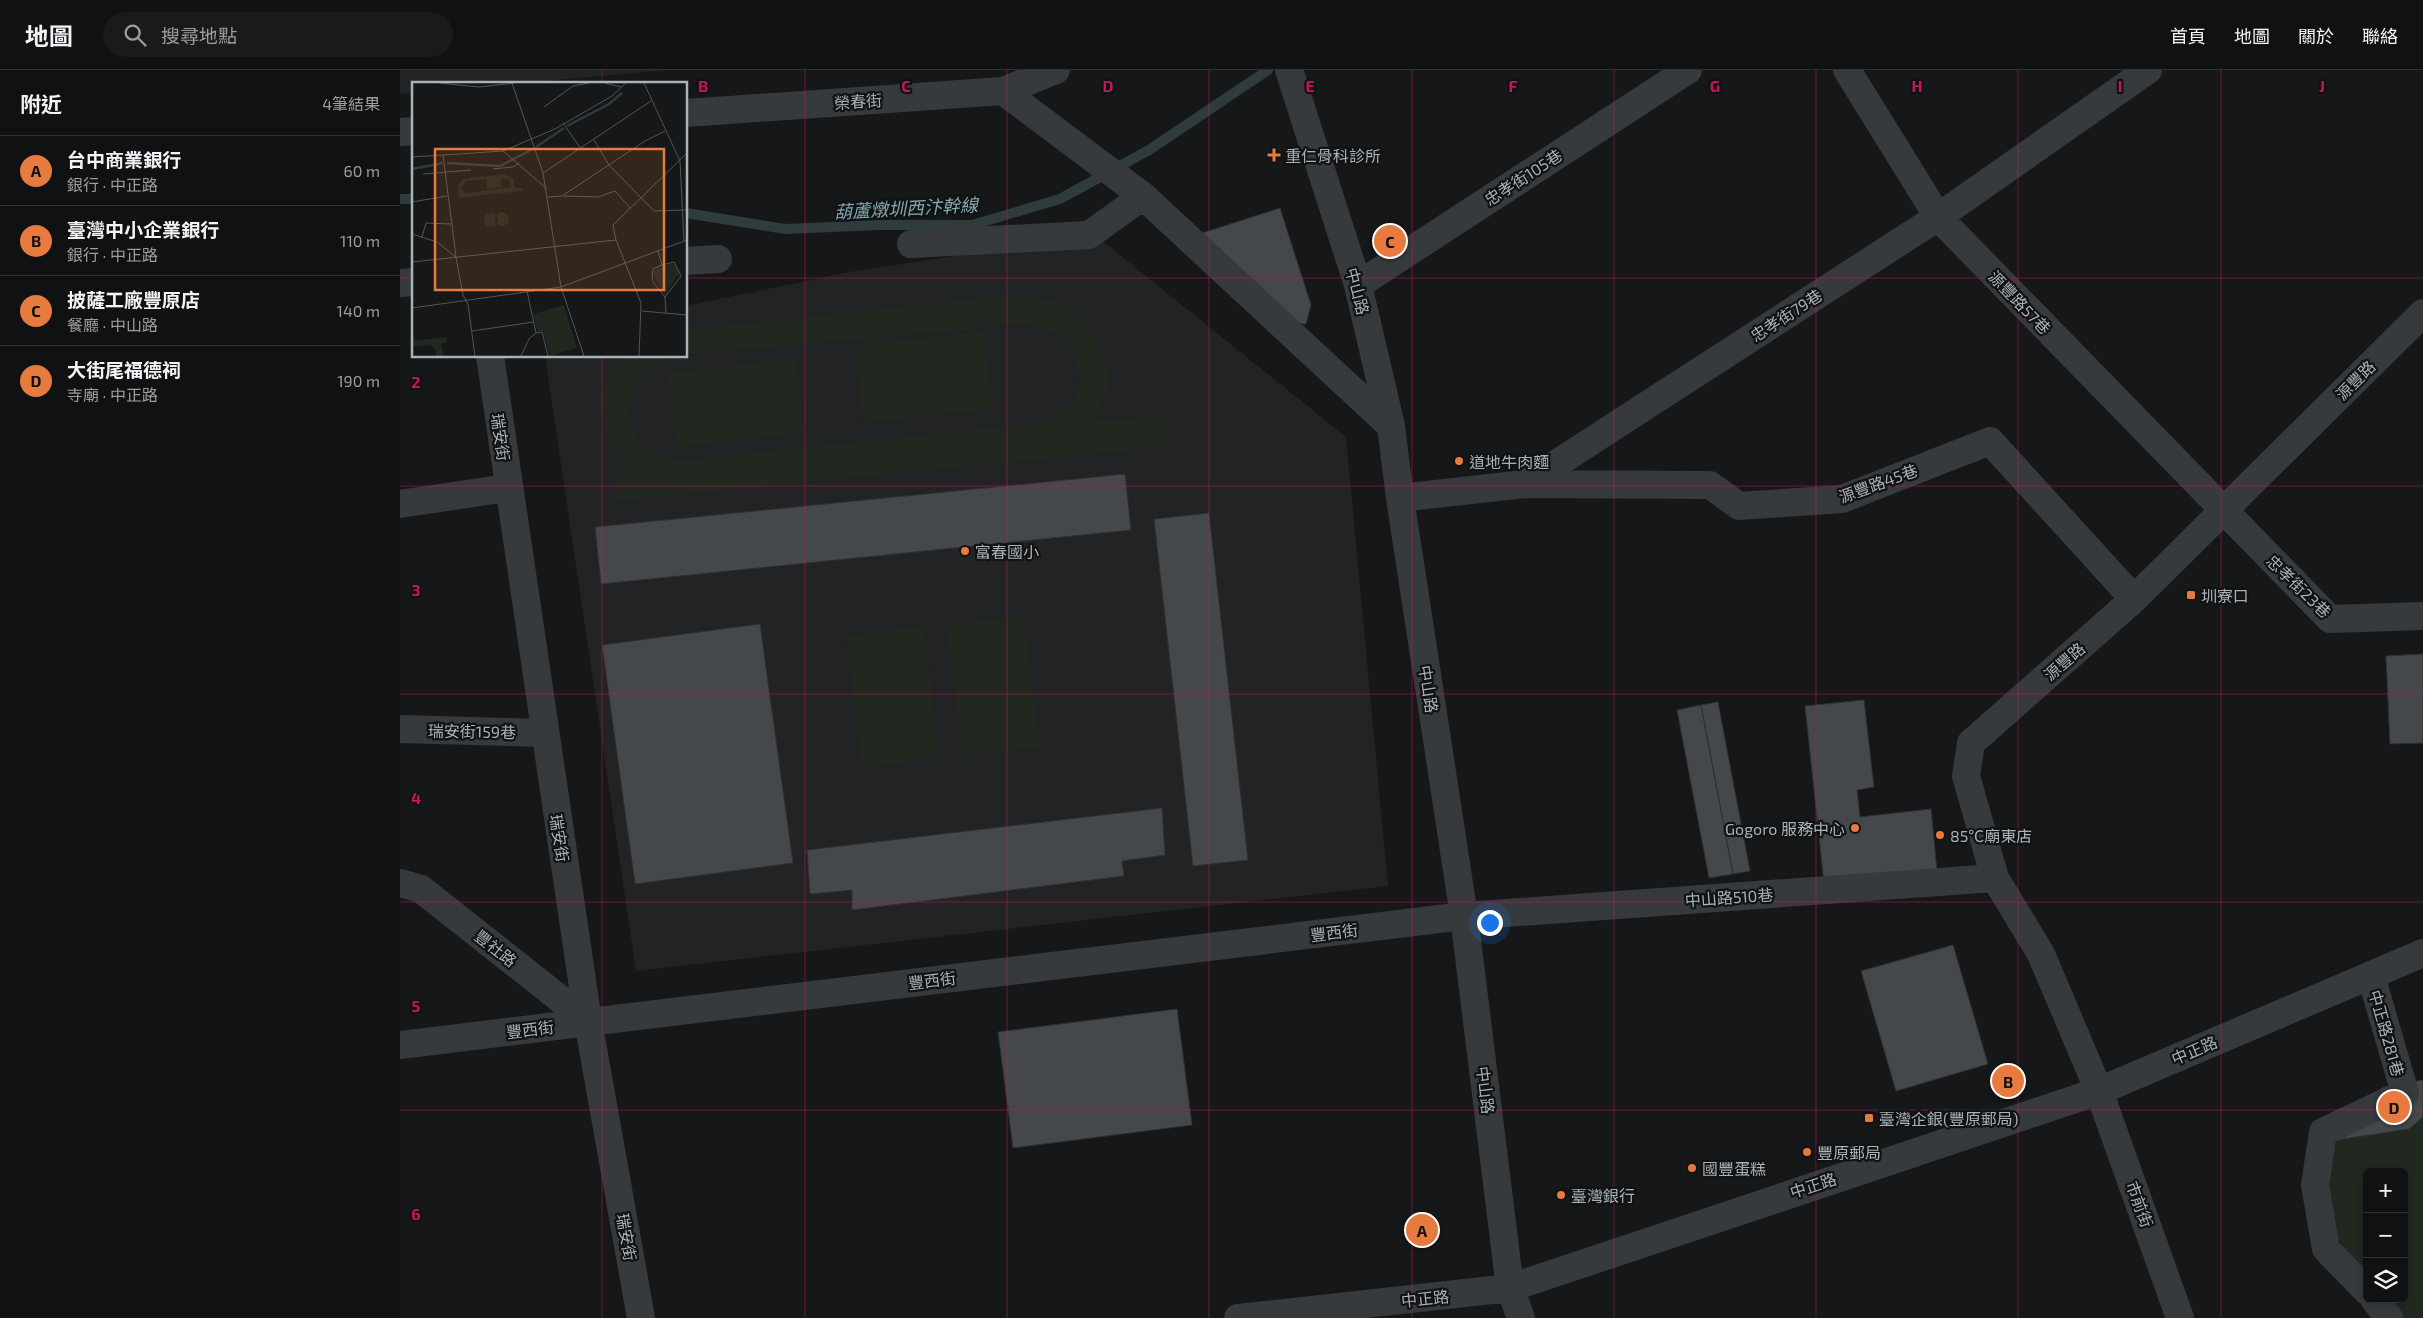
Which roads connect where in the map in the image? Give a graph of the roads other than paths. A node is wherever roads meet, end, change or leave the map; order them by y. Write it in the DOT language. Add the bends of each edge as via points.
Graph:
graph roads {
  1 [pos="1056,70"];
  2 [pos="1688,70"];
  3 [pos="1847,70"];
  4 [pos="2148,70"];
  5 [pos="1289,71"];
  6 [pos="1003,91"];
  7 [pos="688,113"];
  8 [pos="1143,196"];
  9 [pos="1938,217"];
  10 [pos="911,244"];
  11 [pos="718,259"];
  12 [pos="688,261"];
  13 [pos="1358,284"];
  14 [pos="2423,313"];
  15 [pos="490,358"];
  16 [pos="1391,426"];
  17 [pos="1525,484"];
  18 [pos="507,488"];
  19 [pos="1400,498"];
  20 [pos="400,504"];
  21 [pos="2223,510"];
  22 [pos="2134,599"];
  23 [pos="2423,616"];
  24 [pos="400,730"];
  25 [pos="544,733"];
  26 [pos="1995,878"];
  27 [pos="400,883"];
  28 [pos="1464,916"];
  29 [pos="2423,953"];
  30 [pos="2370,976"];
  31 [pos="588,1021"];
  32 [pos="400,1045"];
  33 [pos="2414,1087"];
  34 [pos="2099,1090"];
  35 [pos="2363,1286"];
  36 [pos="1510,1288"];
  37 [pos="2377,1303"];
  38 [pos="641,1318"];
  39 [pos="1238,1318"];
  40 [pos="1521,1318"];
  41 [pos="2180,1318"];
  42 [pos="2389,1318"];
  1 -- 6 [label="street, 榮春街"];
  2 -- 13 [label="street, 忠孝街105巷"];
  3 -- 9 [label="street, 源豐路57巷"];
  4 -- 9 [label="street, 忠孝街79巷"];
  5 -- 13 [label="street, 中山路"];
  6 -- 7 [label="street, 榮春街"];
  6 -- 8 [label="street"];
  8 -- 10 [label="street" via="1089,235"];
  8 -- 16 [label="street"];
  9 -- 17 [label="street, 忠孝街79巷"];
  9 -- 21 [label="street, 源豐路57巷"];
  11 -- 12 [label="street"];
  13 -- 16 [label="street, 中山路"];
  14 -- 21 [label="street, 源豐路"];
  15 -- 18 [label="street, 瑞安街"];
  16 -- 19 [label="street, 中山路"];
  17 -- 19 [label="street, 忠孝街79巷"];
  17 -- 22 [label="street, 源豐路45巷" via="1710,485 1739,506 1842,499 1990,441"];
  18 -- 20 [label="street"];
  18 -- 25 [label="street, 瑞安街"];
  19 -- 28 [label="street, 中山路"];
  21 -- 22 [label="street, 源豐路"];
  21 -- 23 [label="street, 忠孝街23巷" via="2330,619"];
  22 -- 26 [label="street, 源豐路" via="1970,743 1966,776"];
  24 -- 25 [label="street, 瑞安街159巷"];
  25 -- 31 [label="street, 瑞安街"];
  26 -- 28 [label="street, 中山路510巷"];
  26 -- 34 [label="street, 源豐路" via="2041,954"];
  27 -- 31 [label="street, 豐社路" via="421,889"];
  28 -- 31 [label="street, 豐西街"];
  28 -- 36 [label="street, 中山路"];
  29 -- 30 [label="street, 中正路"];
  30 -- 33 [label="street, 中正路281巷"];
  30 -- 34 [label="street, 中正路"];
  31 -- 32 [label="street, 豐西街"];
  31 -- 38 [label="street, 瑞安街"];
  33 -- 35 [label="street, 中正路281巷" via="2323,1132 2315,1184 2326,1249"];
  34 -- 36 [label="street, 中正路"];
  34 -- 41 [label="street, 市前街"];
  36 -- 39 [label="street, 中正路"];
  36 -- 40 [label="street, 中山路"];
  37 -- 42 [label="street"];
}
